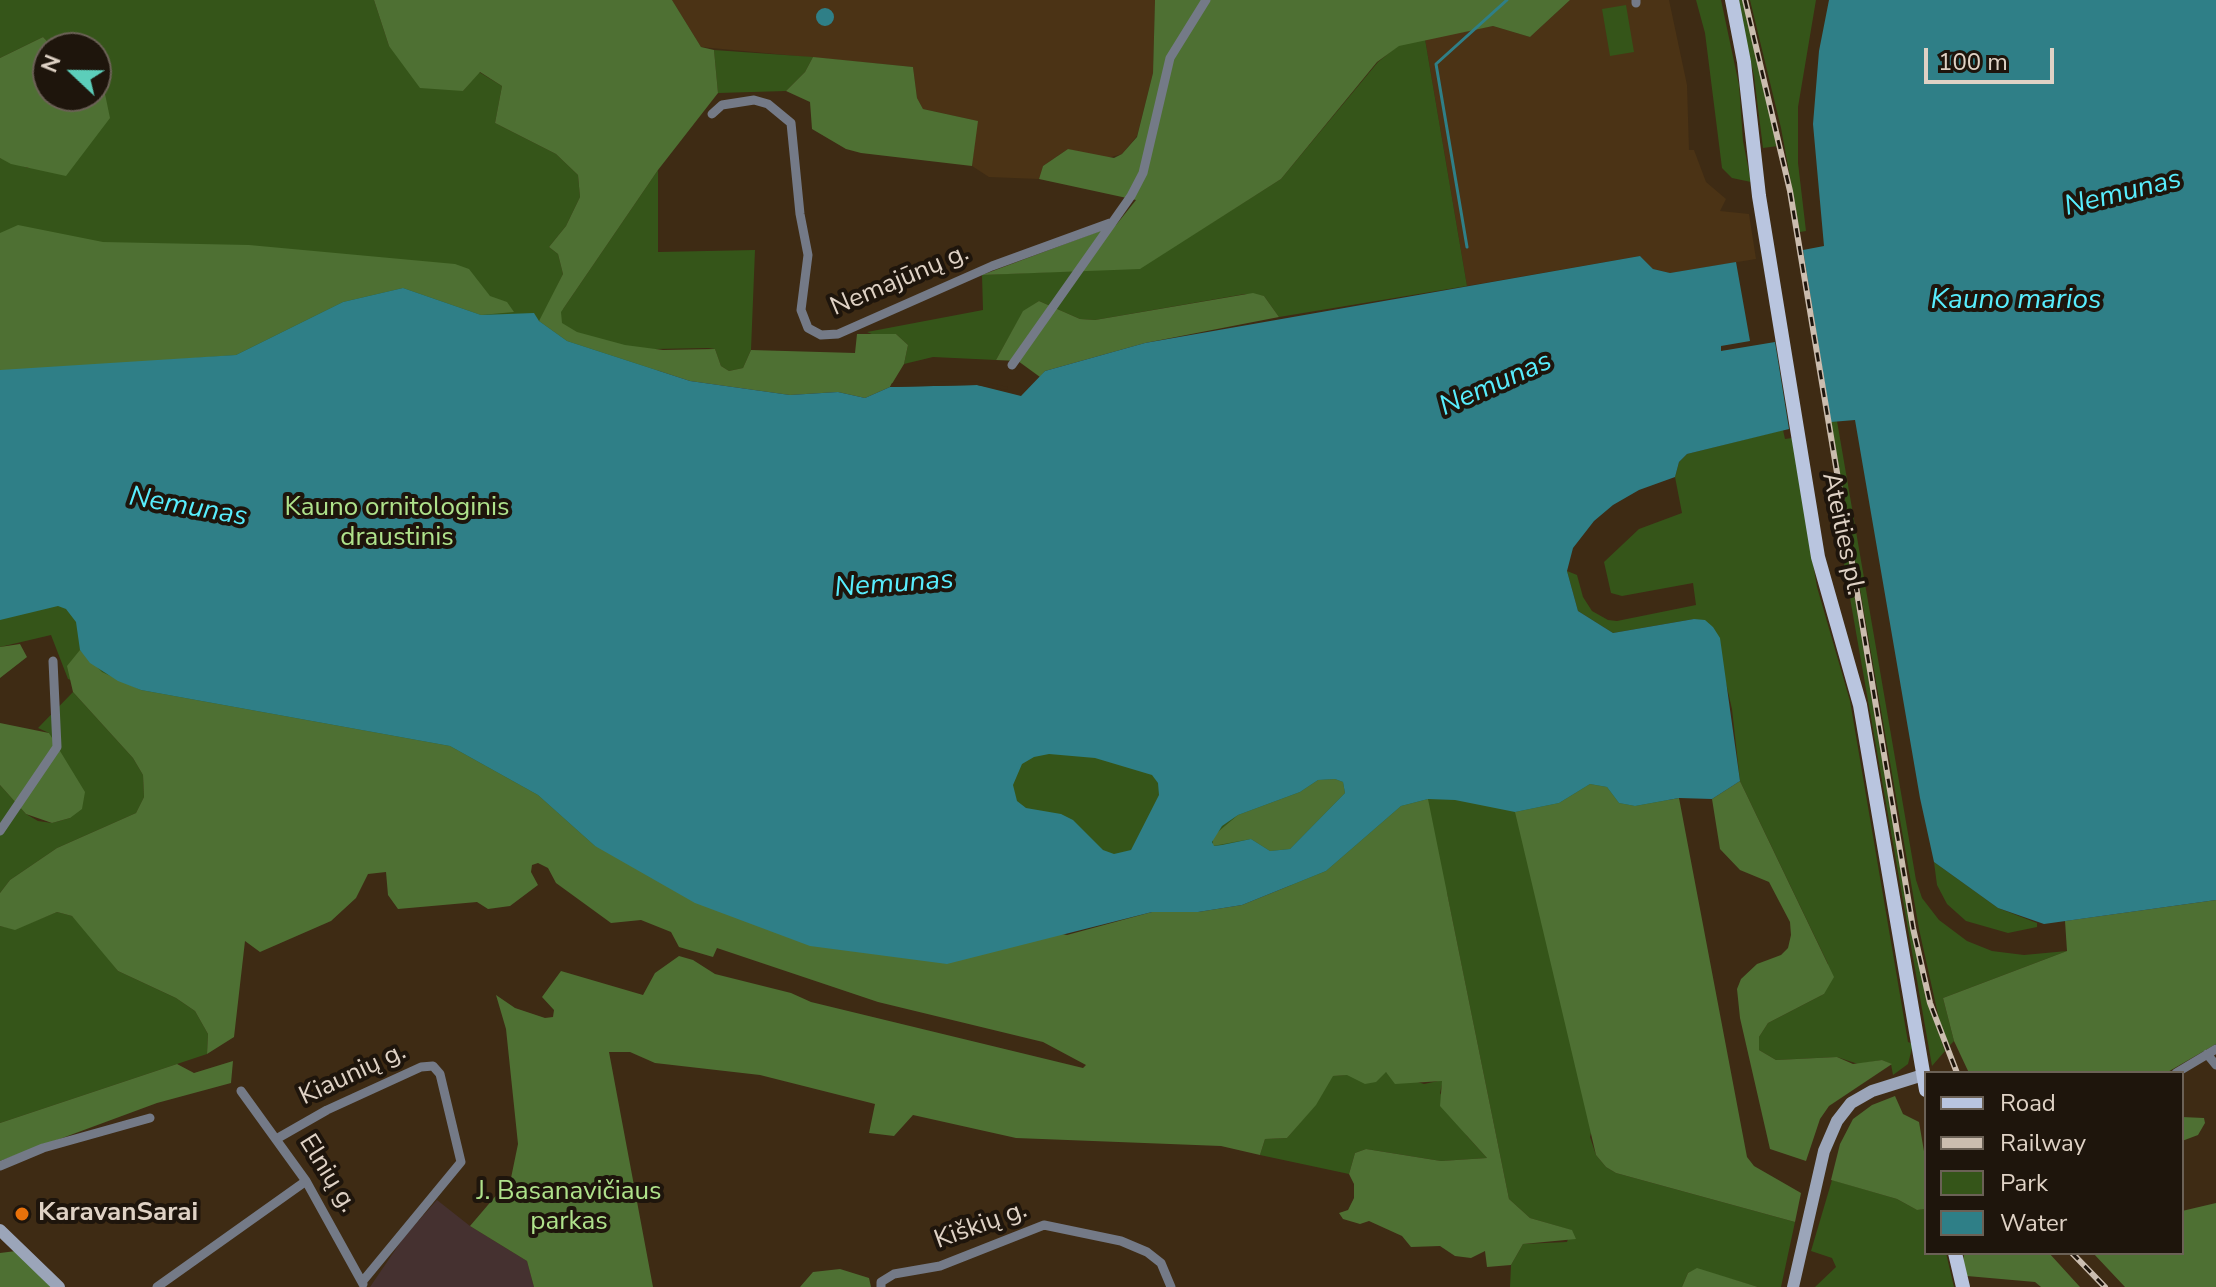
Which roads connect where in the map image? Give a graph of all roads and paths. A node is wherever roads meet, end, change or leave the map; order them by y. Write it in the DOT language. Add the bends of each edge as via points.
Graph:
graph roads {
  1 [pos="1206,0"];
  2 [pos="1732,0"];
  3 [pos="712,114"];
  4 [pos="1110,223"];
  5 [pos="1012,365"];
  6 [pos="53,661"];
  7 [pos="0,831"];
  8 [pos="2211,1052"];
  9 [pos="2216,1065"];
  10 [pos="2179,1071"];
  11 [pos="1924,1076"];
  12 [pos="1924,1082"];
  13 [pos="241,1091"];
  14 [pos="150,1118"];
  15 [pos="278,1138"];
  16 [pos="0,1166"];
  17 [pos="306,1181"];
  18 [pos="0,1230"];
  19 [pos="1955,1255"];
  20 [pos="364,1284"];
  21 [pos="881,1284"];
  22 [pos="59,1287"];
  23 [pos="157,1287"];
  24 [pos="1171,1287"];
  25 [pos="1793,1287"];
  26 [pos="1963,1287"];
  1 -- 4 [label="street" via="1175,46 1143,173"];
  2 -- 11 [label="main road, Ateities pl." via="1818,557 1865,731"];
  3 -- 4 [label="street, Nemajūnų g." via="722,105 754,100 791,123 808,255 801,310 808,328 821,335 838,334 992,266"];
  4 -- 5 [label="street"];
  6 -- 7 [label="street" via="57,747"];
  8 -- 9 [label="street"];
  8 -- 10 [label="street"];
  12 -- 25 [label="main road" via="1859,1098 1837,1121 1824,1151"];
  13 -- 15 [label="street, Elnių g."];
  14 -- 16 [label="street" via="43,1148"];
  15 -- 17 [label="street, Elnių g."];
  15 -- 20 [label="street, Kiaunių g." via="421,1067 433,1066 440,1074 461,1162"];
  17 -- 20 [label="street, Elnių g."];
  17 -- 23 [label="street"];
  18 -- 22 [label="main road"];
  19 -- 26 [label="main road"];
  21 -- 24 [label="street, Kiškių g." via="894,1274 940,1266 1044,1225 1121,1241 1147,1252 1161,1263"];
}
